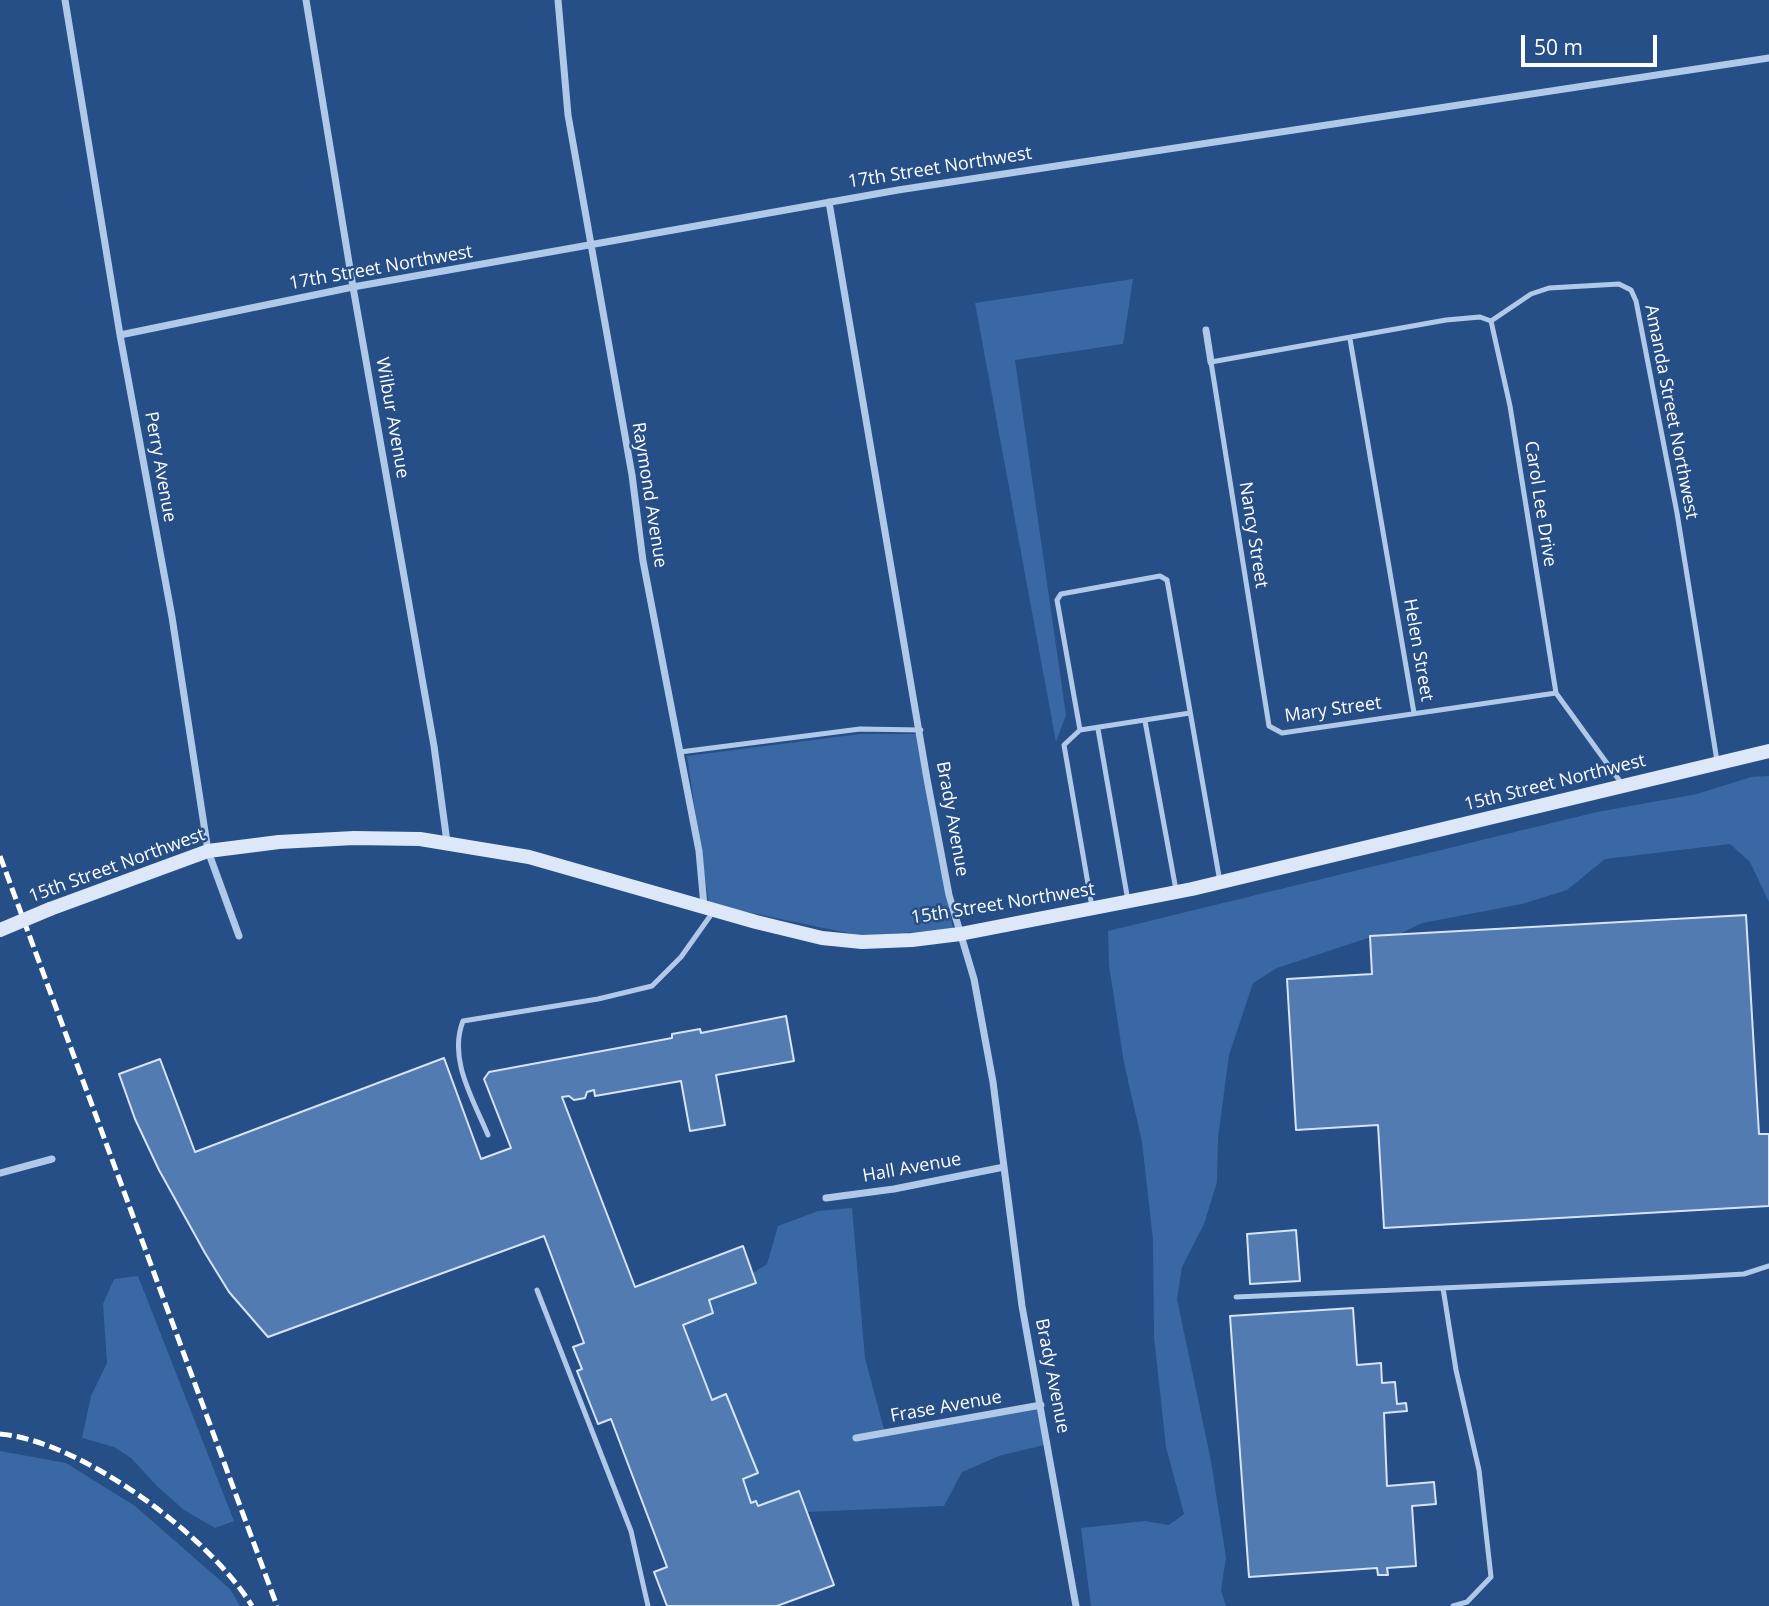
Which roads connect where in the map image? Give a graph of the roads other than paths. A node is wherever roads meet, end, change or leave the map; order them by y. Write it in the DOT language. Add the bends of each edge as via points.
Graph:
graph roads {
  1 [pos="65,0"];
  2 [pos="306,0"];
  3 [pos="558,0"];
  4 [pos="1769,58"];
  5 [pos="829,202"];
  6 [pos="592,245"];
  7 [pos="353,287"];
  8 [pos="1491,321"];
  9 [pos="1206,330"];
  10 [pos="120,335"];
  11 [pos="1350,339"];
  12 [pos="1211,362"];
  13 [pos="1556,692"];
  14 [pos="1190,713"];
  15 [pos="1414,713"];
  16 [pos="1268,714"];
  17 [pos="1145,720"];
  18 [pos="1098,729"];
  19 [pos="921,730"];
  20 [pos="1080,730"];
  21 [pos="1769,751"];
  22 [pos="680,752"];
  23 [pos="1717,762"];
  24 [pos="1624,786"];
  25 [pos="447,842"];
  26 [pos="208,851"];
  27 [pos="1220,882"];
  28 [pos="1177,892"];
  29 [pos="1128,902"];
  30 [pos="710,908"];
  31 [pos="1093,909"];
  32 [pos="0,930"];
  33 [pos="960,934"];
  34 [pos="239,936"];
  35 [pos="488,1135"];
  36 [pos="52,1159"];
  37 [pos="1004,1167"];
  38 [pos="0,1173"];
  39 [pos="826,1198"];
  40 [pos="1769,1266"];
  41 [pos="1443,1288"];
  42 [pos="537,1290"];
  43 [pos="1236,1297"];
  44 [pos="1041,1405"];
  45 [pos="856,1438"];
  46 [pos="648,1606"];
  47 [pos="1076,1606"];
  48 [pos="1453,1606"];
  1 -- 10 [label="street, Perry Avenue"];
  2 -- 7 [label="street, Wilbur Avenue"];
  3 -- 6 [label="street, Raymond Avenue" via="565,88"];
  4 -- 5 [label="street, 17th Street Northwest"];
  5 -- 6 [label="street, 17th Street Northwest"];
  5 -- 19 [label="street, Brady Avenue"];
  6 -- 7 [label="street, 17th Street Northwest"];
  6 -- 22 [label="street, Raymond Avenue" via="643,561"];
  7 -- 10 [label="street, 17th Street Northwest"];
  7 -- 25 [label="street, Wilbur Avenue"];
  8 -- 11 [label="lane" via="1480,317 1446,320"];
  8 -- 13 [label="lane, Carol Lee Drive" via="1510,406"];
  8 -- 23 [label="lane, Amanda Street Northwest" via="1531,294 1549,288 1619,284 1631,290 1677,513"];
  9 -- 12 [label="street"];
  10 -- 26 [label="street, Perry Avenue" via="172,617"];
  11 -- 12 [label="lane"];
  11 -- 15 [label="lane, Helen Street"];
  12 -- 16 [label="lane, Nancy Street"];
  13 -- 15 [label="lane, Helen Street"];
  13 -- 24 [label="lane"];
  14 -- 17 [label="lane"];
  14 -- 20 [label="lane" via="1167,580 1160,576 1061,594 1057,600"];
  14 -- 27 [label="lane"];
  15 -- 16 [label="lane, Mary Street" via="1282,733 1269,726"];
  17 -- 18 [label="lane"];
  17 -- 28 [label="lane"];
  18 -- 20 [label="lane"];
  18 -- 29 [label="lane"];
  19 -- 22 [label="lane" via="860,729"];
  19 -- 33 [label="street, Brady Avenue"];
  20 -- 31 [label="lane" via="1064,744"];
  21 -- 23 [label="street, 15th Street Northwest"];
  22 -- 30 [label="street, Raymond Avenue"];
  23 -- 24 [label="street, 15th Street Northwest"];
  24 -- 27 [label="street, 15th Street Northwest"];
  25 -- 26 [label="street, 15th Street Northwest" via="354,838"];
  25 -- 30 [label="street, 15th Street Northwest" via="529,857"];
  26 -- 32 [label="street, 15th Street Northwest, bridge"];
  26 -- 34 [label="street, Perry Avenue"];
  27 -- 28 [label="street, 15th Street Northwest"];
  28 -- 29 [label="street, 15th Street Northwest"];
  29 -- 31 [label="street, 15th Street Northwest"];
  30 -- 33 [label="street, 15th Street Northwest" via="822,938 862,942"];
  30 -- 35 [label="lane" via="681,957 652,986 463,1021 456,1037 460,1066"];
  31 -- 33 [label="street, 15th Street Northwest"];
  33 -- 37 [label="street, Brady Avenue" via="974,979"];
  36 -- 38 [label="street"];
  37 -- 39 [label="street, Hall Avenue"];
  37 -- 44 [label="street, Brady Avenue" via="1022,1306"];
  40 -- 41 [label="lane" via="1744,1274"];
  41 -- 43 [label="lane"];
  41 -- 48 [label="lane" via="1479,1470 1491,1577 1467,1602"];
  42 -- 46 [label="lane" via="631,1531"];
  44 -- 45 [label="street, Frase Avenue"];
  44 -- 47 [label="street, Brady Avenue"];
}
